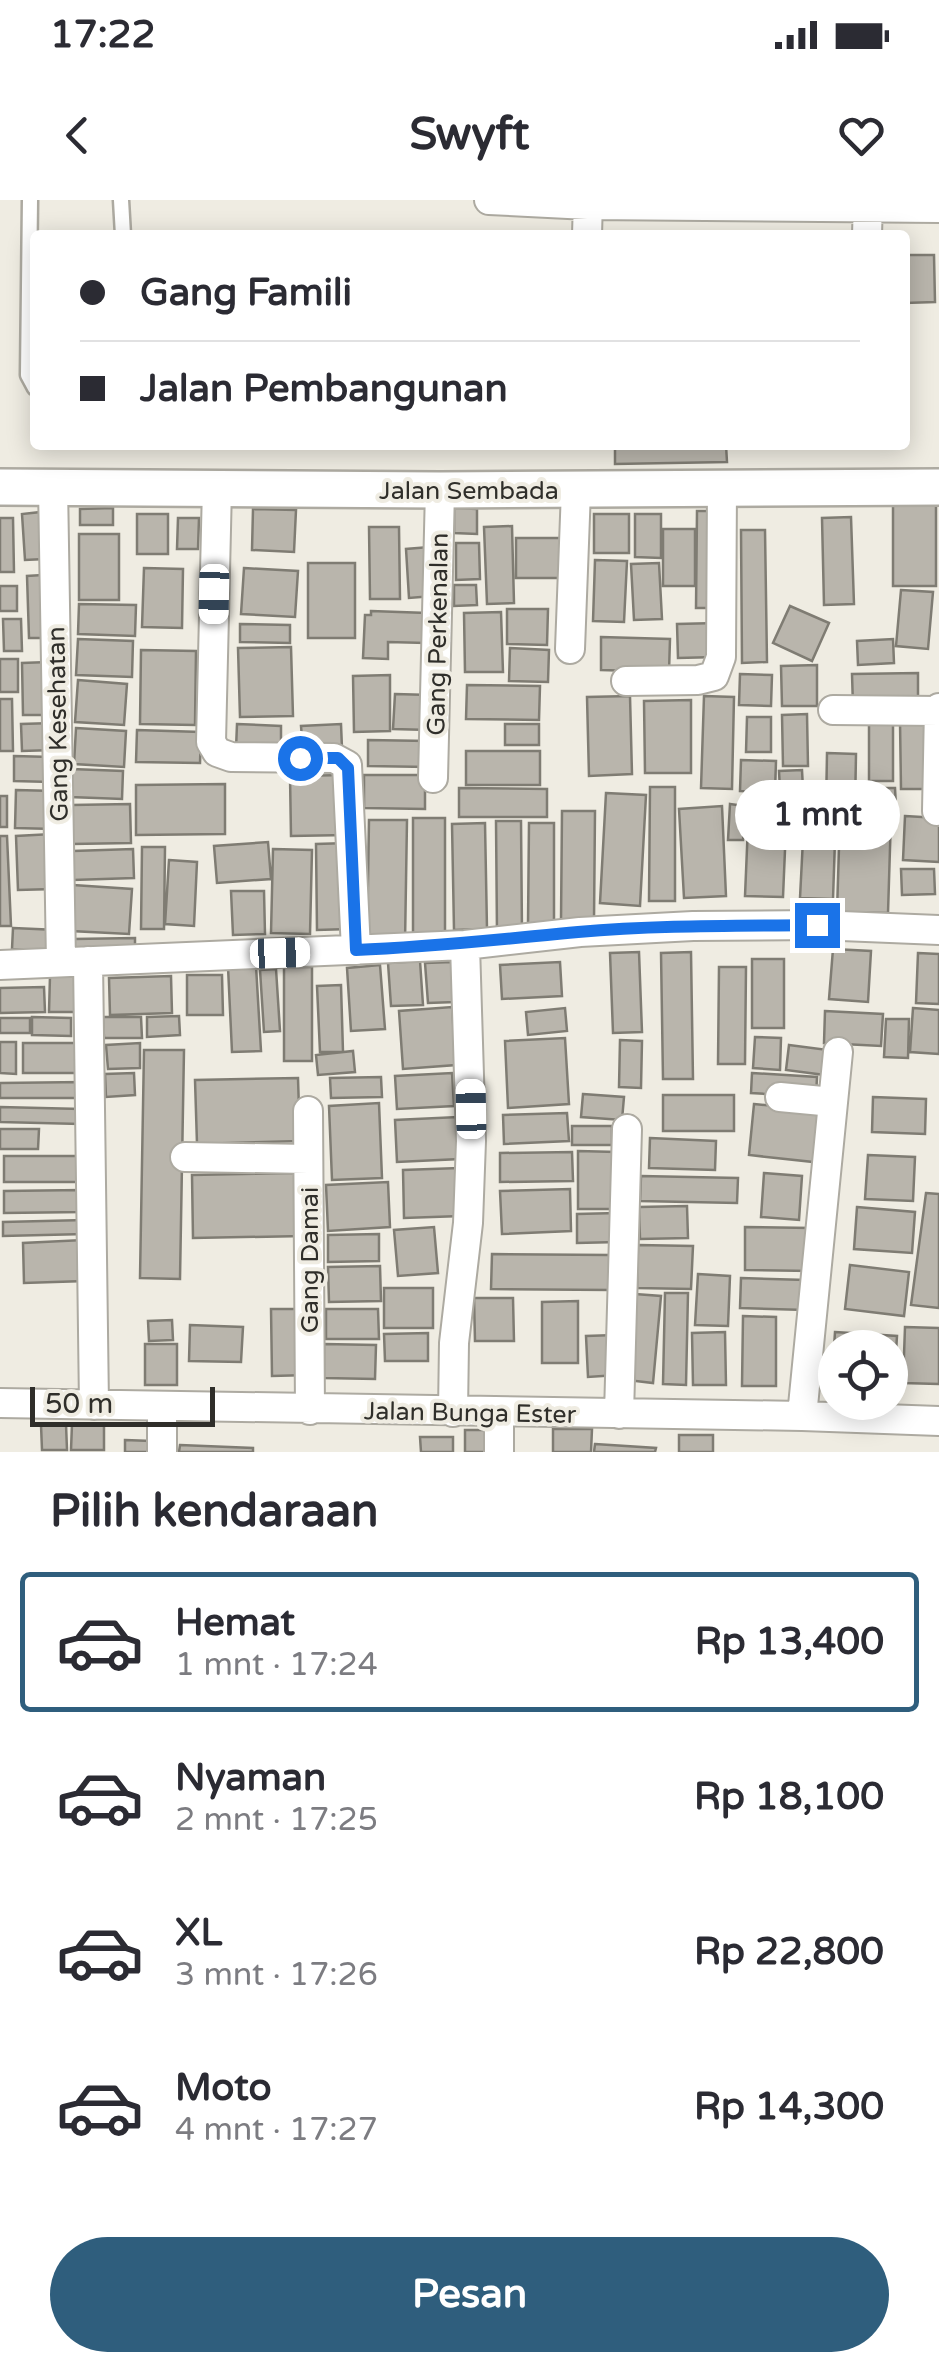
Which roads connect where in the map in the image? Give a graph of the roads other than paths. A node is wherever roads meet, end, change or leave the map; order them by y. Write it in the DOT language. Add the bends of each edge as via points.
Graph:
graph roads {
  1 [pos="30,200"];
  2 [pos="122,200"];
  3 [pos="489,200"];
  4 [pos="588,202"];
  5 [pos="939,208"];
  6 [pos="867,214"];
  7 [pos="123,230"];
  8 [pos="587,230"];
  9 [pos="30,379"];
  10 [pos="53,486"];
  11 [pos="0,487"];
  12 [pos="217,487"];
  13 [pos="722,488"];
  14 [pos="939,488"];
  15 [pos="440,490"];
  16 [pos="576,490"];
  17 [pos="570,649"];
  18 [pos="626,681"];
  19 [pos="832,710"];
  20 [pos="939,710"];
  21 [pos="433,778"];
  22 [pos="937,810"];
  23 [pos="939,930"];
  24 [pos="465,946"];
  25 [pos="356,950"];
  26 [pos="74,962"];
  27 [pos="0,966"];
  28 [pos="838,1052"];
  29 [pos="780,1098"];
  30 [pos="834,1102"];
  31 [pos="308,1111"];
  32 [pos="626,1129"];
  33 [pos="185,1157"];
  34 [pos="308,1159"];
  35 [pos="0,1403"];
  36 [pos="94,1405"];
  37 [pos="162,1407"];
  38 [pos="310,1410"];
  39 [pos="453,1412"];
  40 [pos="499,1412"];
  41 [pos="619,1414"];
  42 [pos="802,1416"];
  43 [pos="939,1421"];
  44 [pos="162,1452"];
  45 [pos="499,1452"];
  1 -- 9 [label="lane"];
  2 -- 7 [label="lane"];
  3 -- 4 [label="street"];
  4 -- 6 [label="street"];
  4 -- 8 [label="street"];
  5 -- 6 [label="street"];
  10 -- 11 [label="street, Jalan Sembada"];
  10 -- 12 [label="street, Jalan Sembada"];
  10 -- 26 [label="street, Gang Kesehatan"];
  12 -- 15 [label="street, Jalan Sembada"];
  12 -- 25 [label="street" via="212,742 231,757 338,758 347,765"];
  13 -- 14 [label="street, Jalan Sembada"];
  13 -- 16 [label="street, Jalan Sembada"];
  13 -- 18 [label="street" via="718,671 698,680"];
  15 -- 16 [label="street, Jalan Sembada"];
  15 -- 21 [label="street, Gang Perkenalan"];
  16 -- 17 [label="street"];
  19 -- 20 [label="street"];
  20 -- 22 [label="street"];
  23 -- 24 [label="street" via="692,926"];
  24 -- 25 [label="street"];
  24 -- 39 [label="street" via="471,1156"];
  25 -- 26 [label="street"];
  26 -- 27 [label="street"];
  26 -- 36 [label="street, Gang Kesehatan"];
  28 -- 30 [label="street"];
  29 -- 30 [label="street"];
  30 -- 42 [label="street"];
  31 -- 34 [label="street, Gang Damai"];
  32 -- 41 [label="street"];
  33 -- 34 [label="street"];
  34 -- 38 [label="street, Gang Damai"];
  35 -- 36 [label="street, Jalan Bunga Ester"];
  36 -- 37 [label="street, Jalan Bunga Ester"];
  37 -- 38 [label="street, Jalan Bunga Ester"];
  37 -- 44 [label="street"];
  38 -- 39 [label="street, Jalan Bunga Ester"];
  39 -- 40 [label="street, Jalan Bunga Ester"];
  40 -- 41 [label="street, Jalan Bunga Ester"];
  40 -- 45 [label="street"];
  41 -- 42 [label="street, Jalan Bunga Ester"];
  42 -- 43 [label="street, Jalan Bunga Ester"];
}
